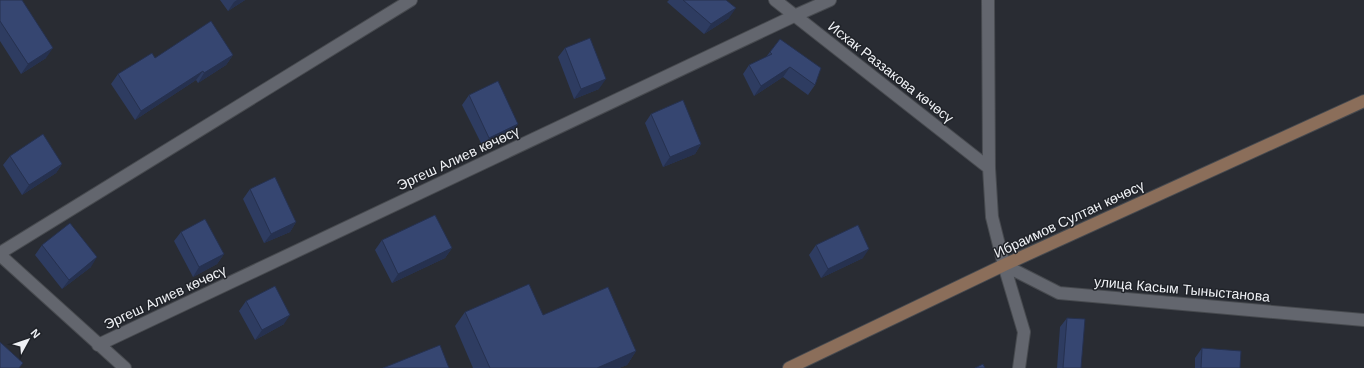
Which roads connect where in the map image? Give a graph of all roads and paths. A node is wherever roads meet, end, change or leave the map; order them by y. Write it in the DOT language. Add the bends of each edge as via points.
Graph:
graph roads {
  1 [pos="411,0"];
  2 [pos="775,0"];
  3 [pos="830,0"];
  4 [pos="988,0"];
  5 [pos="794,16"];
  6 [pos="1364,101"];
  7 [pos="989,168"];
  8 [pos="0,254"];
  9 [pos="1004,265"];
  10 [pos="1364,320"];
  11 [pos="98,345"];
  12 [pos="125,368"];
  13 [pos="789,368"];
  14 [pos="1019,368"];
  1 -- 8 [label="street"];
  2 -- 5 [label="street, Исхак Раззакова көчөсү"];
  3 -- 5 [label="street, Эргеш Алиев көчөсү"];
  4 -- 7 [label="street"];
  5 -- 7 [label="street, Исхак Раззакова көчөсү"];
  5 -- 11 [label="street, Эргеш Алиев көчөсү"];
  6 -- 9 [label="main road, Ибраимов Султан көчөсү"];
  7 -- 9 [label="street" via="992,217"];
  8 -- 11 [label="street"];
  9 -- 10 [label="street, улица Касым Тыныстанова" via="1059,293"];
  9 -- 13 [label="main road, Ибраимов Султан көчөсү"];
  9 -- 14 [label="street" via="1024,332"];
  11 -- 12 [label="street"];
}
